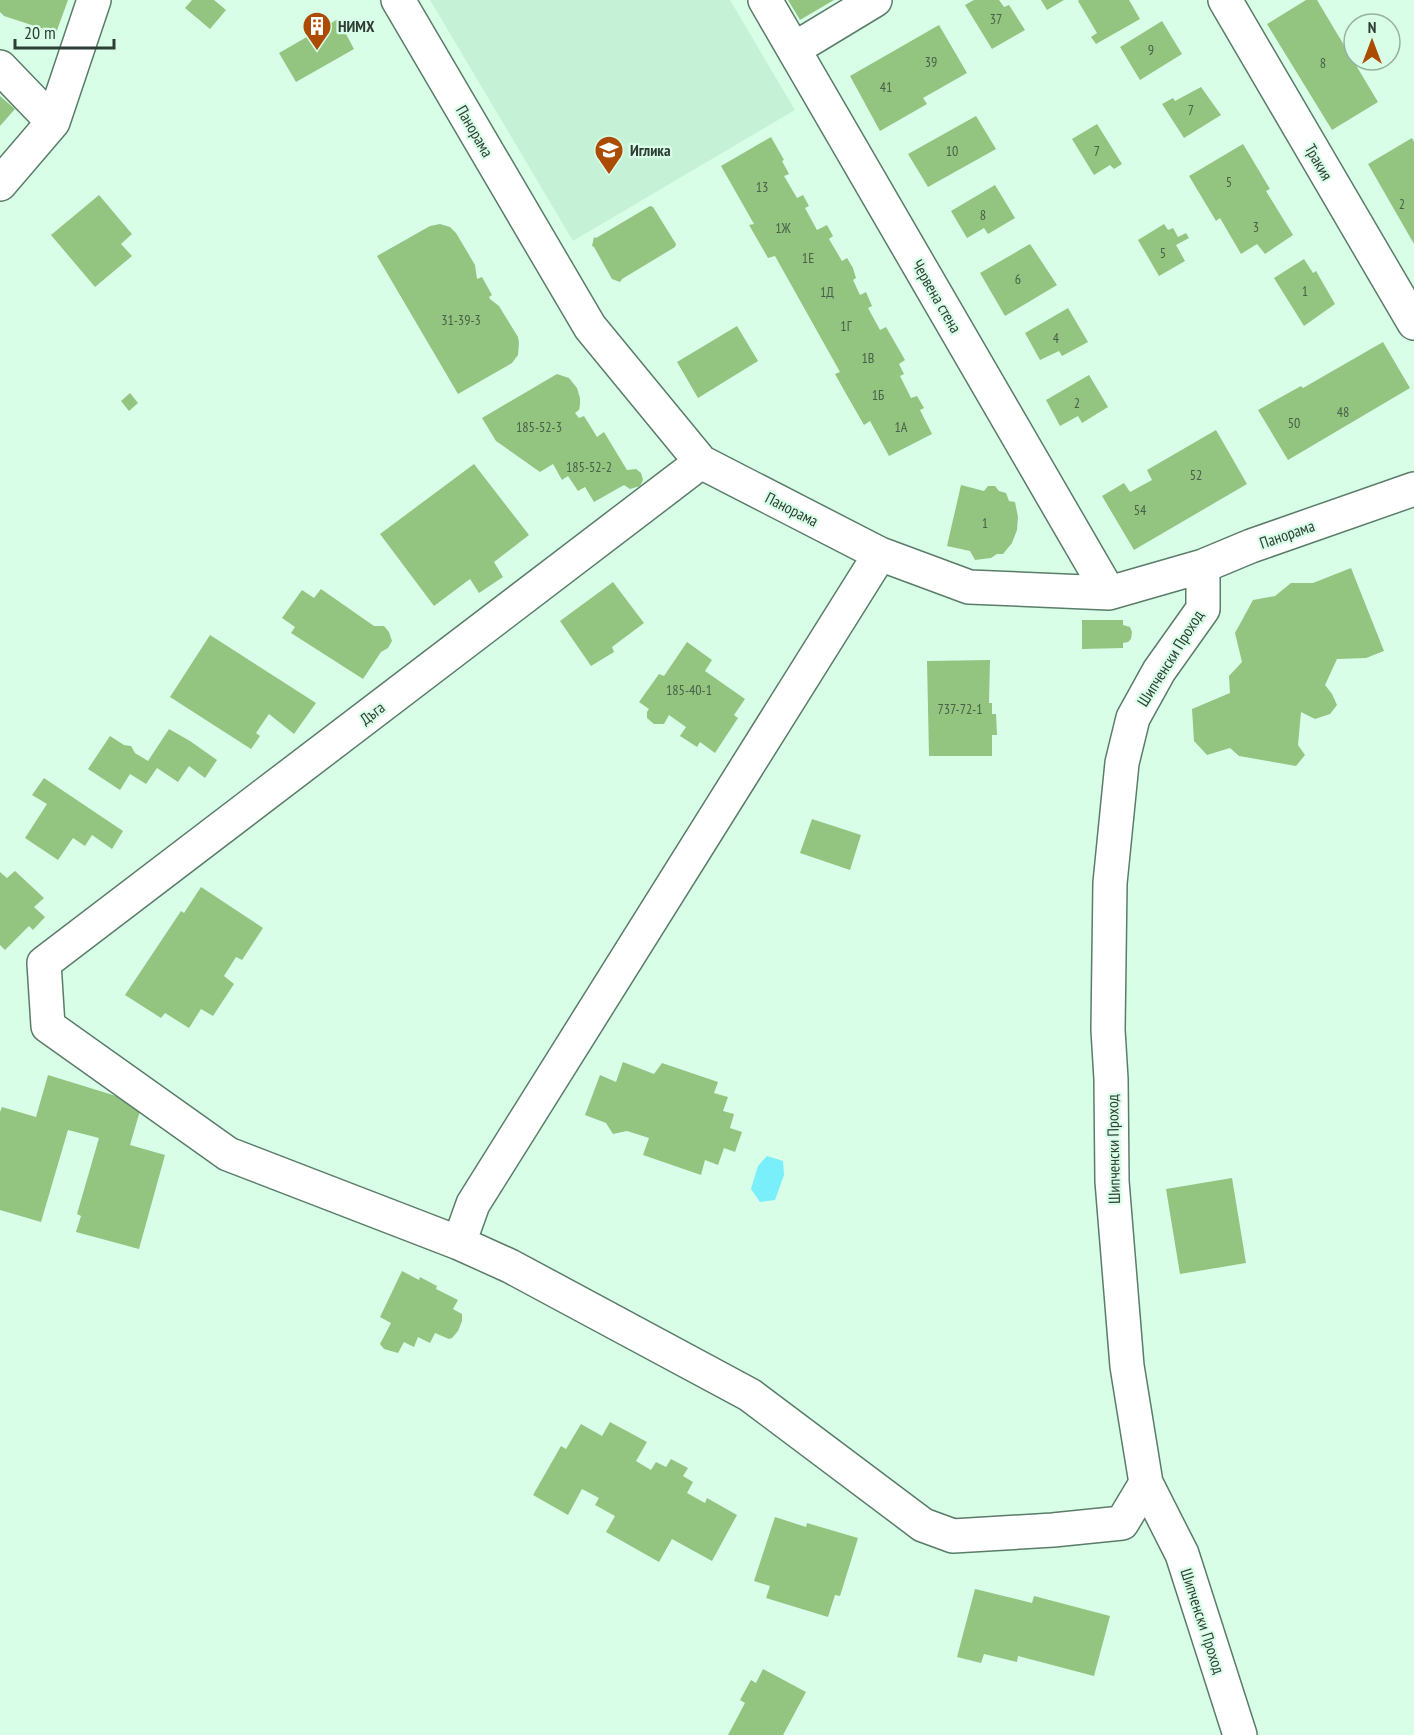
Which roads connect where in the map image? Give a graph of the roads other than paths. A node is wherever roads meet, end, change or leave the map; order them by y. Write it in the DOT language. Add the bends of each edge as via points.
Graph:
graph roads {
  1 [pos="94,0"];
  2 [pos="398,0"];
  3 [pos="765,0"];
  4 [pos="875,0"];
  5 [pos="1225,0"];
  6 [pos="794,49"];
  7 [pos="0,67"];
  8 [pos="53,122"];
  9 [pos="0,184"];
  10 [pos="1414,323"];
  11 [pos="701,462"];
  12 [pos="1414,489"];
  13 [pos="880,554"];
  14 [pos="1203,566"];
  15 [pos="1109,593"];
  16 [pos="459,1243"];
  17 [pos="1146,1483"];
  18 [pos="1240,1735"];
  1 -- 8 [label="street"];
  2 -- 11 [label="street, Панорама" via="590,327"];
  3 -- 6 [label="street, Червена стена"];
  4 -- 6 [label="street"];
  5 -- 10 [label="street, Тракия"];
  6 -- 15 [label="street, Червена стена"];
  7 -- 8 [label="street"];
  8 -- 9 [label="street"];
  11 -- 13 [label="street, Панорама"];
  11 -- 16 [label="street, Дъга" via="44,963 48,1026 228,1154"];
  12 -- 14 [label="street, Панорама"];
  13 -- 15 [label="street, Панорама" via="969,586"];
  13 -- 16 [label="street" via="473,1204"];
  14 -- 15 [label="street, Панорама"];
  14 -- 17 [label="street, Шипченски Проход" via="1203,609 1159,671 1133,718 1122,763 1110,883 1112,1181 1127,1366"];
  16 -- 17 [label="street" via="510,1266 750,1395 923,1525 953,1536 1122,1523"];
  17 -- 18 [label="street, Шипченски Проход" via="1182,1554"];
}
